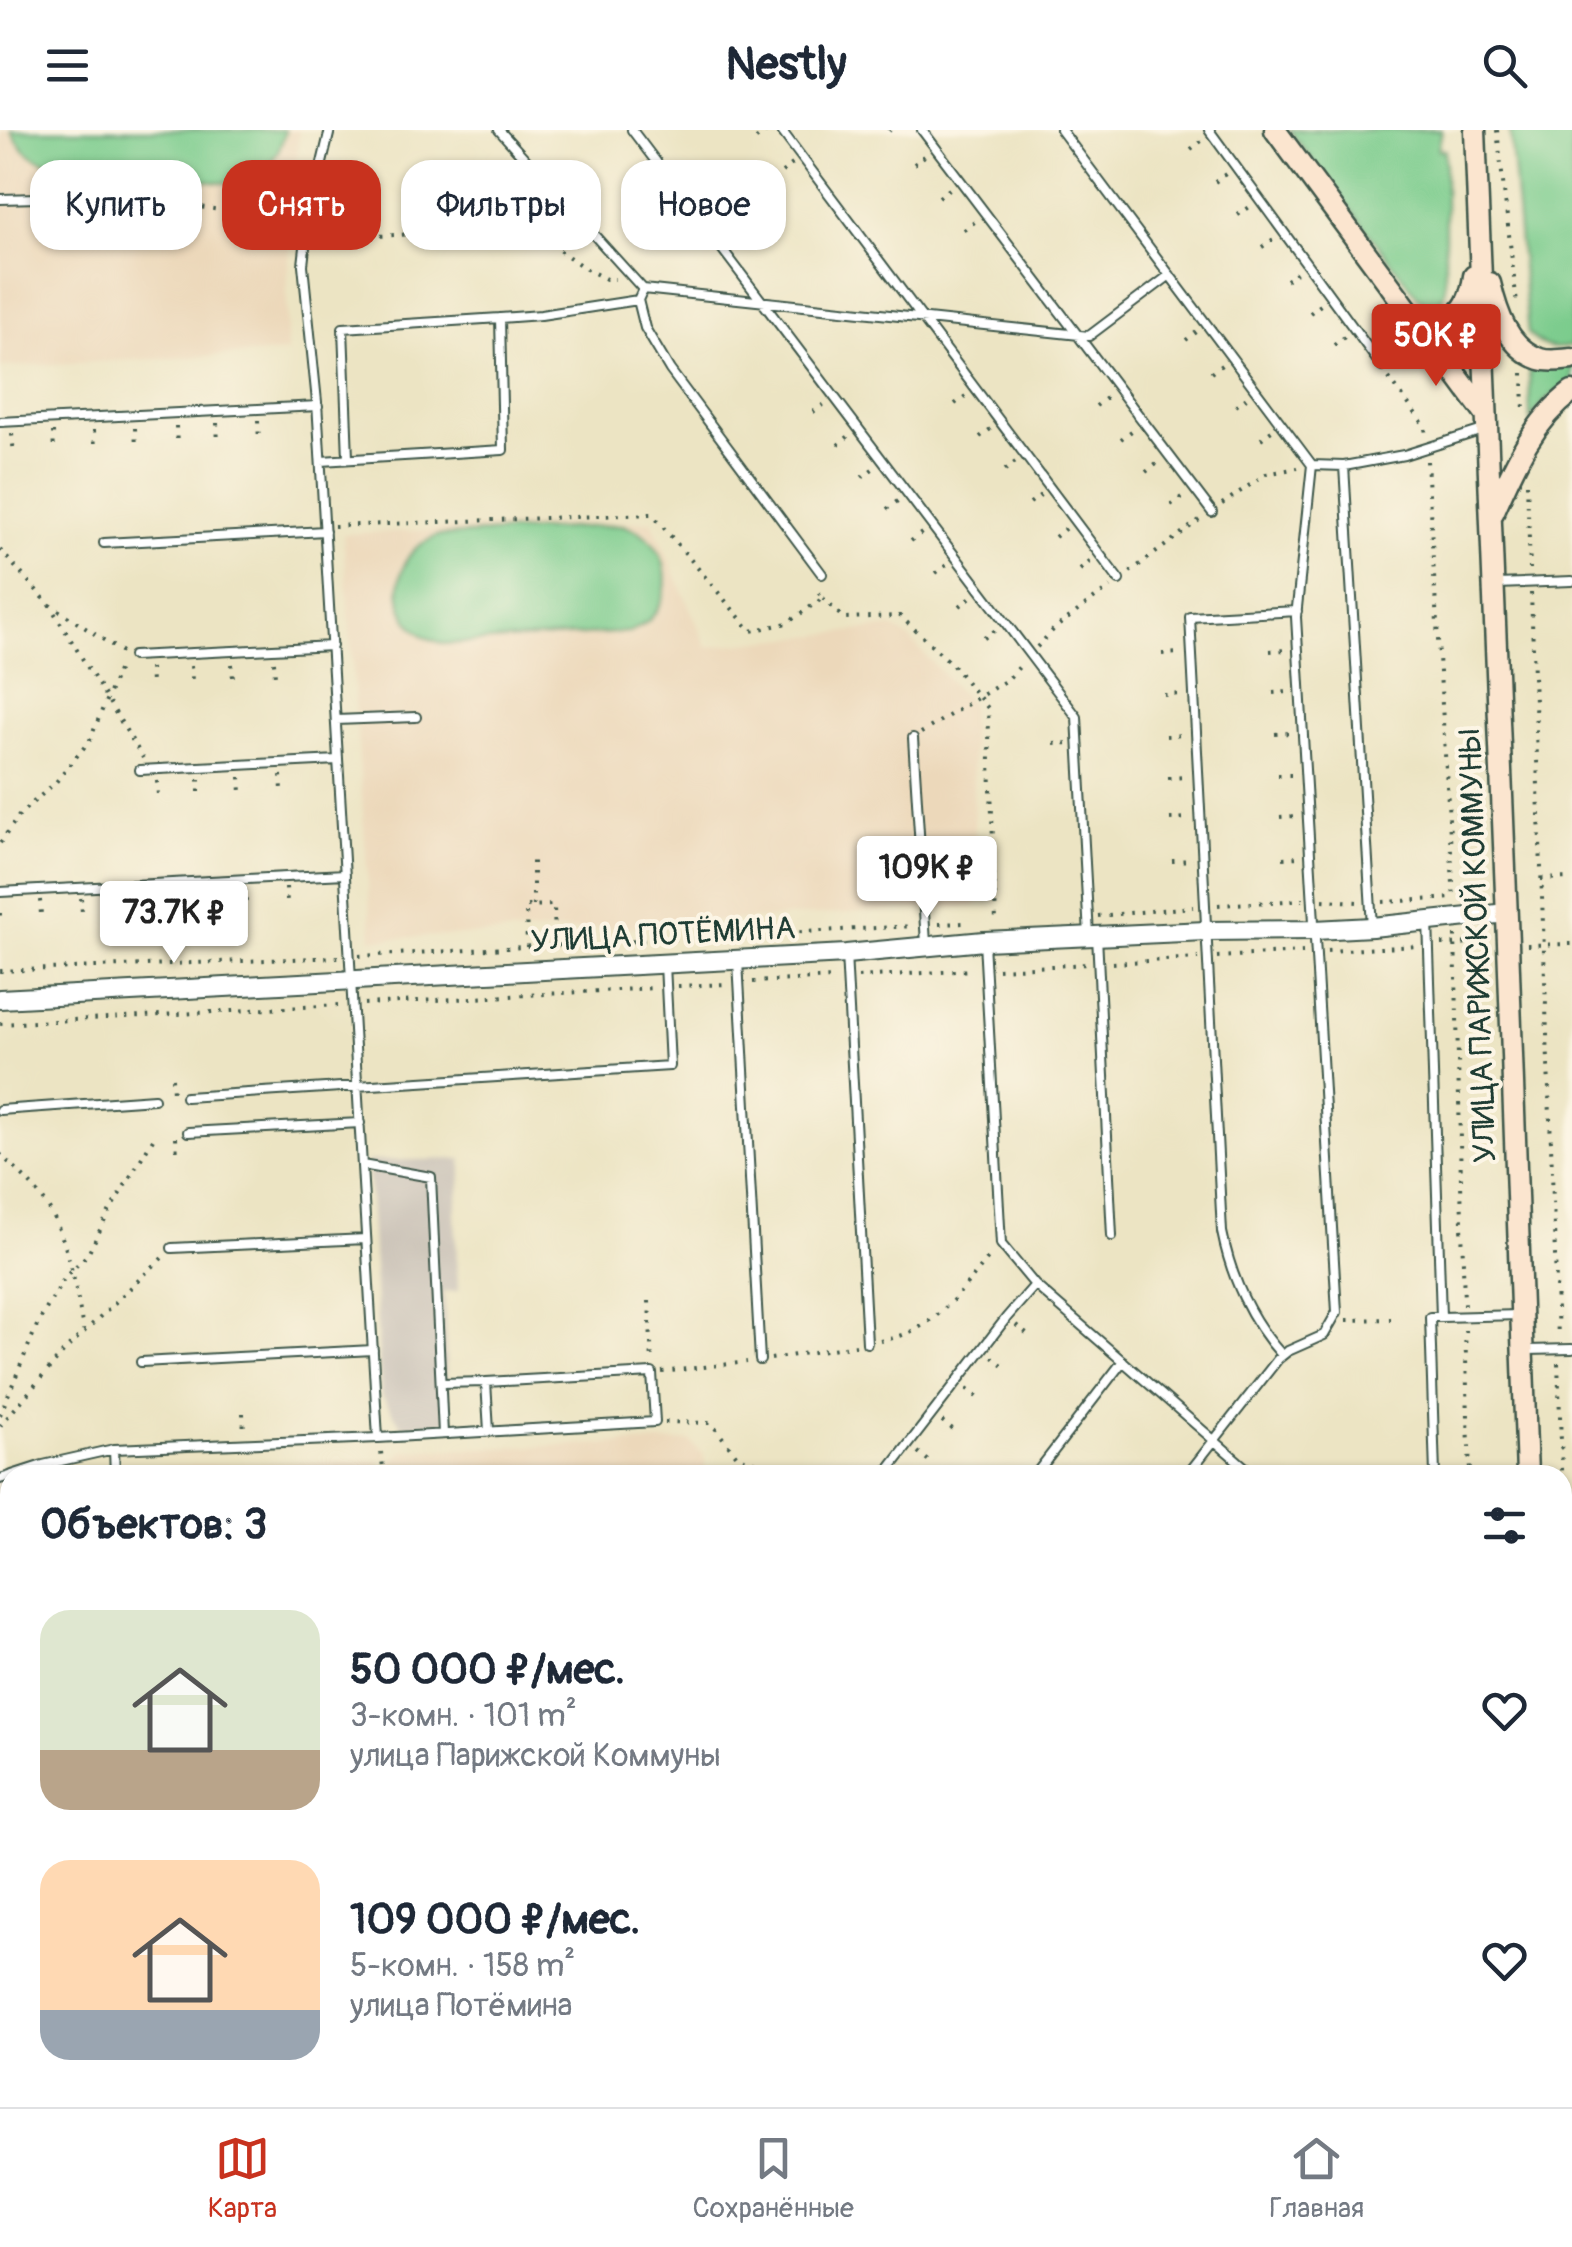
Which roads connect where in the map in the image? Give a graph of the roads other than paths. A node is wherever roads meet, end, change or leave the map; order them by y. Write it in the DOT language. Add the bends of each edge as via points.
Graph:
graph roads {
  1 [pos="330,130"];
  2 [pos="500,130"];
  3 [pos="632,130"];
  4 [pos="780,130"];
  5 [pos="922,130"];
  6 [pos="1062,130"];
  7 [pos="1208,130"];
  8 [pos="1275,130"];
  9 [pos="1475,130"];
  10 [pos="30,198"];
  11 [pos="0,199"];
  12 [pos="1480,240"];
  13 [pos="1170,275"];
  14 [pos="643,289"];
  15 [pos="638,300"];
  16 [pos="762,302"];
  17 [pos="1414,316"];
  18 [pos="500,318"];
  19 [pos="922,318"];
  20 [pos="1077,334"];
  21 [pos="1427,334"];
  22 [pos="1572,359"];
  23 [pos="1572,392"];
  24 [pos="318,406"];
  25 [pos="0,422"];
  26 [pos="1486,422"];
  27 [pos="348,458"];
  28 [pos="321,461"];
  29 [pos="1312,465"];
  30 [pos="1344,466"];
  31 [pos="1211,512"];
  32 [pos="1490,520"];
  33 [pos="325,529"];
  34 [pos="104,543"];
  35 [pos="822,574"];
  36 [pos="1119,580"];
  37 [pos="1572,581"];
  38 [pos="1492,584"];
  39 [pos="1297,611"];
  40 [pos="332,646"];
  41 [pos="128,655"];
  42 [pos="416,717"];
  43 [pos="336,720"];
  44 [pos="912,738"];
  45 [pos="338,760"];
  46 [pos="145,770"];
  47 [pos="345,874"];
  48 [pos="0,892"];
  49 [pos="1507,914"];
  50 [pos="1428,920"];
  51 [pos="1372,927"];
  52 [pos="1092,930"];
  53 [pos="1316,930"];
  54 [pos="1206,931"];
  55 [pos="981,932"];
  56 [pos="926,945"];
  57 [pos="846,954"];
  58 [pos="738,960"];
  59 [pos="665,964"];
  60 [pos="351,980"];
  61 [pos="0,999"];
  62 [pos="357,1085"];
  63 [pos="186,1097"];
  64 [pos="154,1099"];
  65 [pos="0,1110"];
  66 [pos="360,1123"];
  67 [pos="188,1132"];
  68 [pos="362,1165"];
  69 [pos="1112,1236"];
  70 [pos="366,1240"];
  71 [pos="172,1248"];
  72 [pos="1035,1285"];
  73 [pos="1520,1315"];
  74 [pos="1441,1317"];
  75 [pos="866,1343"];
  76 [pos="1572,1348"];
  77 [pos="373,1350"];
  78 [pos="1521,1350"];
  79 [pos="1282,1355"];
  80 [pos="760,1360"];
  81 [pos="1123,1361"];
  82 [pos="140,1362"];
  83 [pos="441,1382"];
  84 [pos="486,1382"];
  85 [pos="489,1431"];
  86 [pos="443,1434"];
  87 [pos="378,1438"];
  88 [pos="1214,1440"];
  89 [pos="114,1449"];
  90 [pos="43,1465"];
  91 [pos="115,1465"];
  92 [pos="893,1465"];
  93 [pos="1043,1465"];
  94 [pos="1195,1465"];
  95 [pos="1243,1465"];
  96 [pos="1435,1465"];
  97 [pos="1527,1465"];
  1 -- 24 [label="lane" via="303,265"];
  2 -- 14 [label="lane"];
  3 -- 16 [label="lane"];
  4 -- 19 [label="lane"];
  5 -- 20 [label="lane"];
  6 -- 13 [label="lane"];
  7 -- 21 [label="lane" via="1382,367"];
  8 -- 17 [label="main road"];
  9 -- 12 [label="main road"];
  10 -- 11 [label="lane"];
  12 -- 17 [label="main road" via="1472,294 1462,310 1433,322"];
  12 -- 22 [label="main road" via="1494,300 1516,344 1542,360"];
  12 -- 26 [label="main road, УЛИЦА ПАРИЖСКОЙ КОММУНЫ"];
  13 -- 20 [label="lane" via="1089,336"];
  13 -- 29 [label="lane"];
  14 -- 15 [label="lane"];
  14 -- 16 [label="lane"];
  15 -- 18 [label="lane"];
  15 -- 35 [label="lane" via="670,370"];
  16 -- 19 [label="lane"];
  16 -- 52 [label="lane" via="1077,717"];
  17 -- 21 [label="main road"];
  18 -- 27 [label="lane" via="503,450"];
  18 -- 27 [label="lane" via="343,328"];
  19 -- 20 [label="lane"];
  19 -- 36 [label="lane"];
  20 -- 31 [label="lane"];
  21 -- 26 [label="main road"];
  23 -- 32 [label="main road" via="1525,444"];
  24 -- 25 [label="lane"];
  24 -- 28 [label="lane"];
  26 -- 30 [label="lane" via="1426,448"];
  26 -- 32 [label="main road, УЛИЦА ПАРИЖСКОЙ КОММУНЫ"];
  27 -- 28 [label="lane"];
  28 -- 33 [label="lane"];
  29 -- 30 [label="lane"];
  29 -- 39 [label="lane"];
  30 -- 51 [label="lane"];
  32 -- 38 [label="main road, УЛИЦА ПАРИЖСКОЙ КОММУНЫ"];
  33 -- 34 [label="lane"];
  33 -- 40 [label="lane"];
  37 -- 38 [label="lane"];
  38 -- 49 [label="main road, УЛИЦА ПАРИЖСКОЙ КОММУНЫ"];
  39 -- 53 [label="lane"];
  39 -- 54 [label="lane" via="1190,617"];
  40 -- 41 [label="lane"];
  40 -- 43 [label="lane"];
  42 -- 43 [label="lane"];
  43 -- 45 [label="lane"];
  44 -- 56 [label="lane"];
  45 -- 46 [label="lane"];
  45 -- 47 [label="lane"];
  47 -- 48 [label="lane"];
  47 -- 60 [label="lane"];
  49 -- 50 [label="street, УЛИЦА ПОТЁМИНА"];
  49 -- 73 [label="main road, УЛИЦА ПАРИЖСКОЙ КОММУНЫ"];
  50 -- 51 [label="street, УЛИЦА ПОТЁМИНА"];
  50 -- 74 [label="lane"];
  51 -- 53 [label="street, УЛИЦА ПОТЁМИНА"];
  52 -- 54 [label="street, УЛИЦА ПОТЁМИНА"];
  52 -- 55 [label="street, УЛИЦА ПОТЁМИНА"];
  52 -- 69 [label="lane"];
  53 -- 54 [label="street, УЛИЦА ПОТЁМИНА"];
  53 -- 79 [label="lane" via="1337,1312 1324,1335"];
  54 -- 79 [label="lane" via="1222,1232 1244,1299"];
  55 -- 56 [label="street, УЛИЦА ПОТЁМИНА"];
  55 -- 72 [label="lane" via="1001,1244"];
  56 -- 57 [label="street, УЛИЦА ПОТЁМИНА"];
  57 -- 58 [label="street, УЛИЦА ПОТЁМИНА"];
  57 -- 75 [label="lane"];
  58 -- 59 [label="street, УЛИЦА ПОТЁМИНА"];
  58 -- 80 [label="lane"];
  59 -- 60 [label="street, УЛИЦА ПОТЁМИНА"];
  59 -- 62 [label="lane" via="670,1066"];
  60 -- 61 [label="street, УЛИЦА ПОТЁМИНА"];
  60 -- 62 [label="lane"];
  62 -- 63 [label="lane"];
  62 -- 66 [label="lane"];
  64 -- 65 [label="lane"];
  66 -- 67 [label="lane"];
  66 -- 68 [label="lane"];
  68 -- 70 [label="lane"];
  68 -- 83 [label="lane" via="431,1177"];
  70 -- 71 [label="lane"];
  70 -- 77 [label="lane"];
  72 -- 81 [label="lane"];
  72 -- 92 [label="lane"];
  73 -- 74 [label="lane"];
  73 -- 78 [label="main road, УЛИЦА ПАРИЖСКОЙ КОММУНЫ"];
  74 -- 96 [label="lane" via="1430,1318"];
  76 -- 78 [label="lane"];
  77 -- 82 [label="lane"];
  77 -- 87 [label="lane"];
  78 -- 97 [label="main road, УЛИЦА ПАРИЖСКОЙ КОММУНЫ"];
  79 -- 88 [label="lane"];
  81 -- 88 [label="lane"];
  81 -- 93 [label="lane"];
  83 -- 84 [label="lane"];
  83 -- 86 [label="lane"];
  84 -- 85 [label="lane"];
  84 -- 85 [label="lane" via="652,1373 655,1422"];
  85 -- 86 [label="lane"];
  86 -- 87 [label="lane"];
  87 -- 89 [label="lane"];
  88 -- 94 [label="lane"];
  88 -- 95 [label="lane"];
  89 -- 90 [label="lane"];
  89 -- 91 [label="lane"];
}
